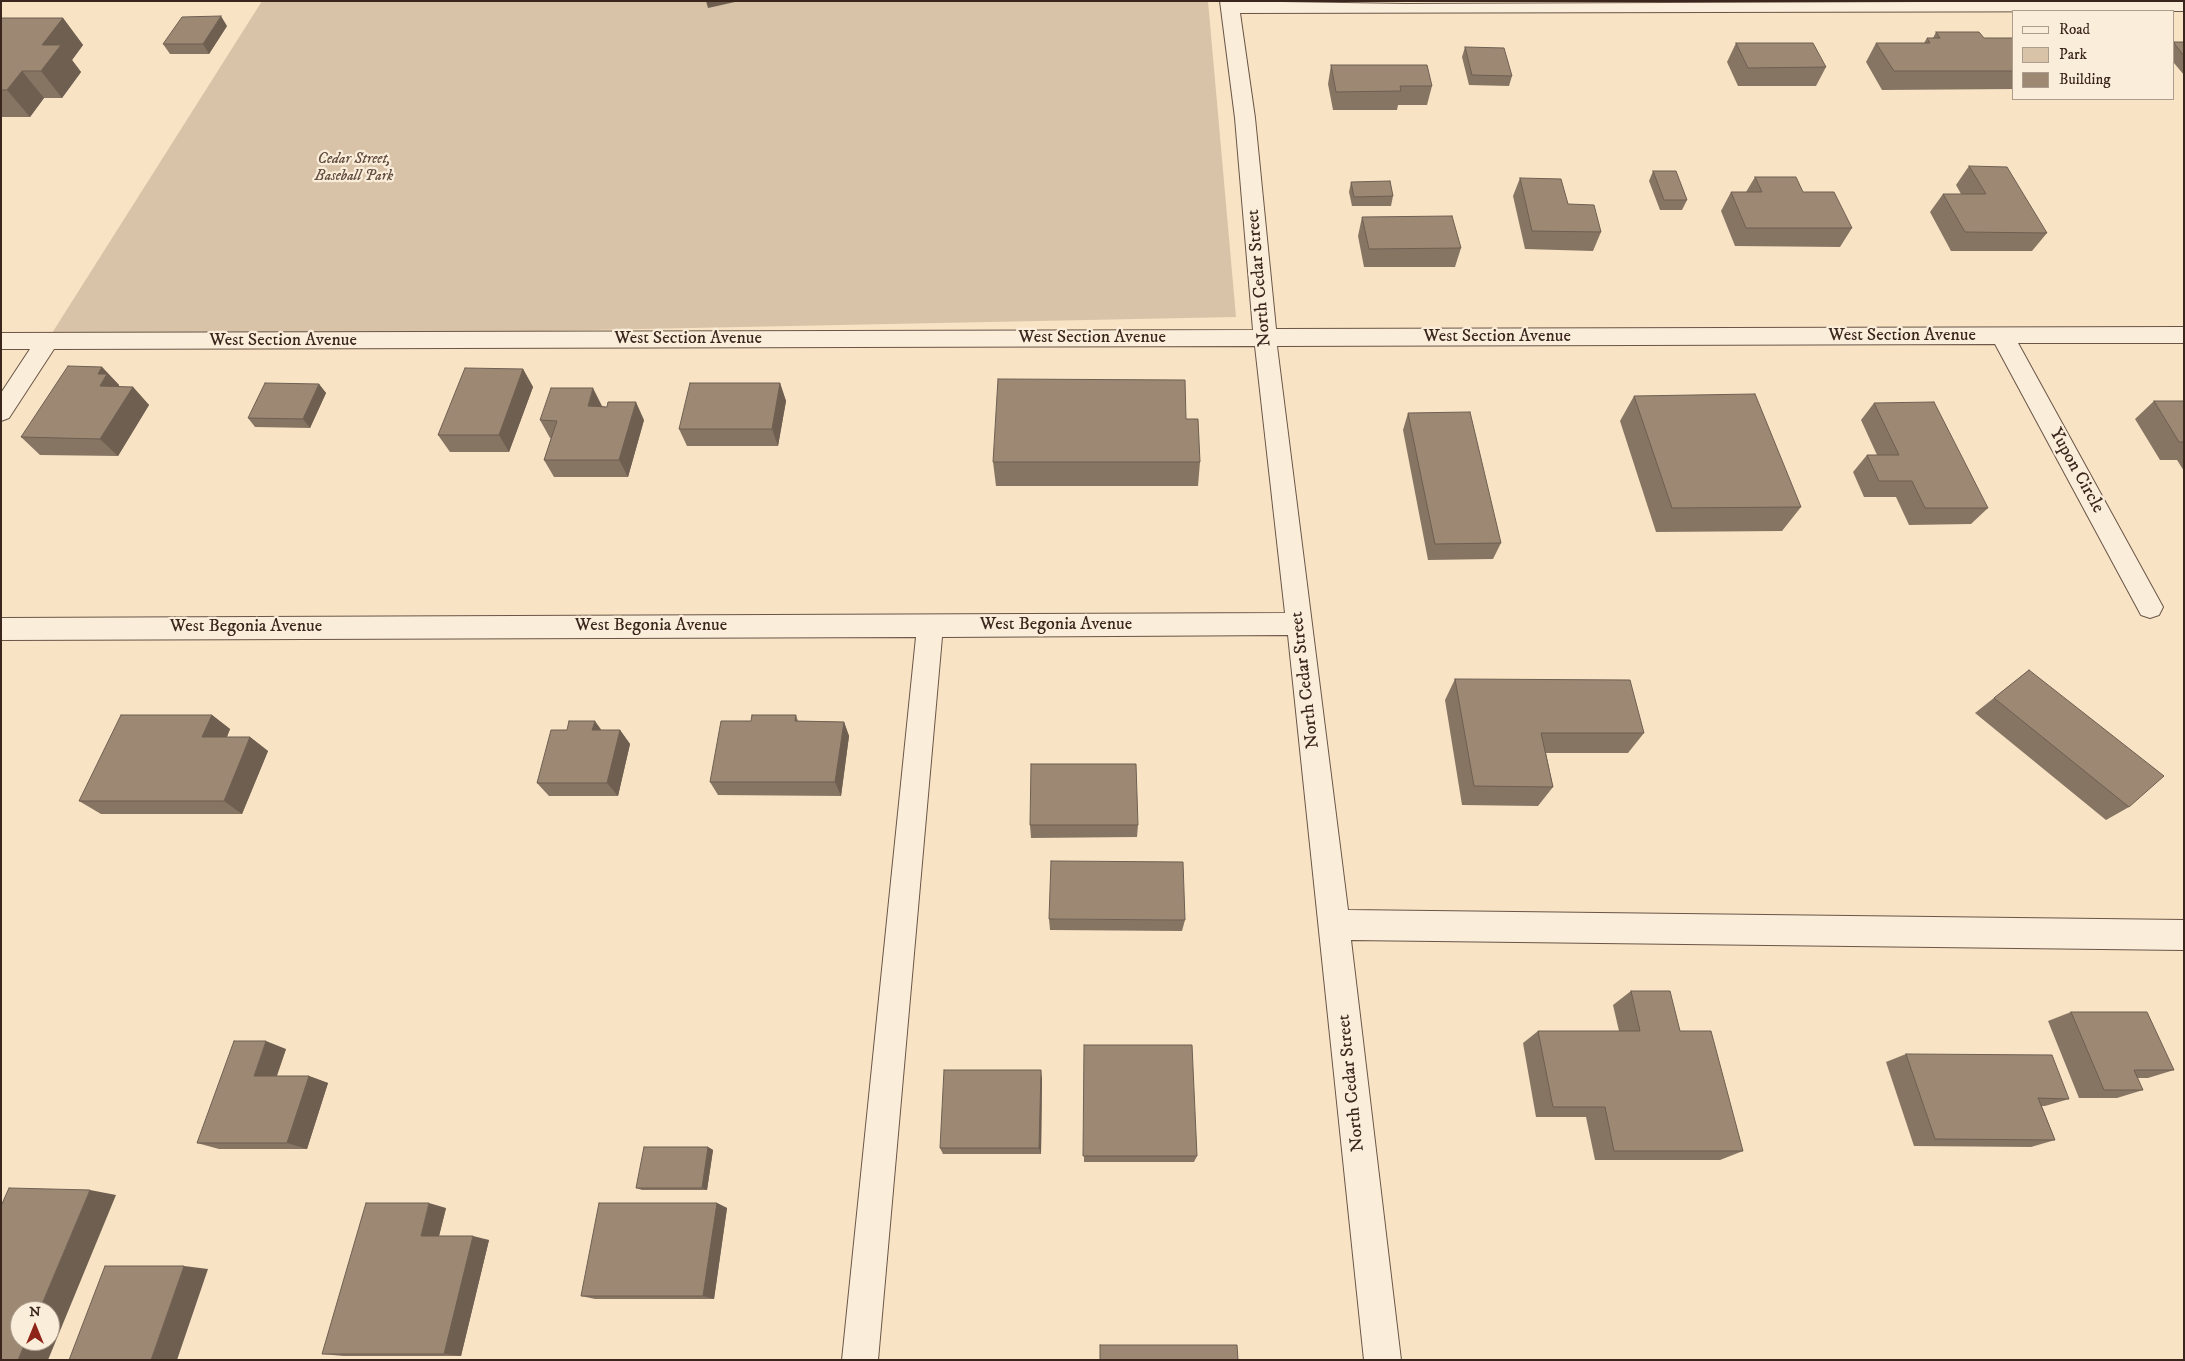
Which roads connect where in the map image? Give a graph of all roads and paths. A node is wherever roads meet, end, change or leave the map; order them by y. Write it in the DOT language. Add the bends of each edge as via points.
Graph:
graph roads {
  1 [pos="1230,4"];
  2 [pos="2184,6"];
  3 [pos="2184,335"];
  4 [pos="2002,336"];
  5 [pos="1265,337"];
  6 [pos="1,341"];
  7 [pos="47,341"];
  8 [pos="1,412"];
  9 [pos="2150,607"];
  10 [pos="1300,624"];
  11 [pos="930,626"];
  12 [pos="1,629"];
  13 [pos="1334,925"];
  14 [pos="2184,935"];
  15 [pos="860,1360"];
  16 [pos="1383,1360"];
  1 -- 2 [label="street" via="1416,10"];
  1 -- 5 [label="street, North Cedar Street" via="1245,118"];
  3 -- 4 [label="street, West Section Avenue"];
  4 -- 5 [label="street, West Section Avenue"];
  4 -- 9 [label="street, Yupon Circle"];
  5 -- 7 [label="street, West Section Avenue"];
  5 -- 10 [label="street, North Cedar Street"];
  6 -- 7 [label="street, West Section Avenue"];
  7 -- 8 [label="street"];
  10 -- 11 [label="street, West Begonia Avenue"];
  10 -- 13 [label="street, North Cedar Street"];
  11 -- 12 [label="street, West Begonia Avenue"];
  11 -- 15 [label="street"];
  13 -- 14 [label="street"];
  13 -- 16 [label="street, North Cedar Street"];
}
